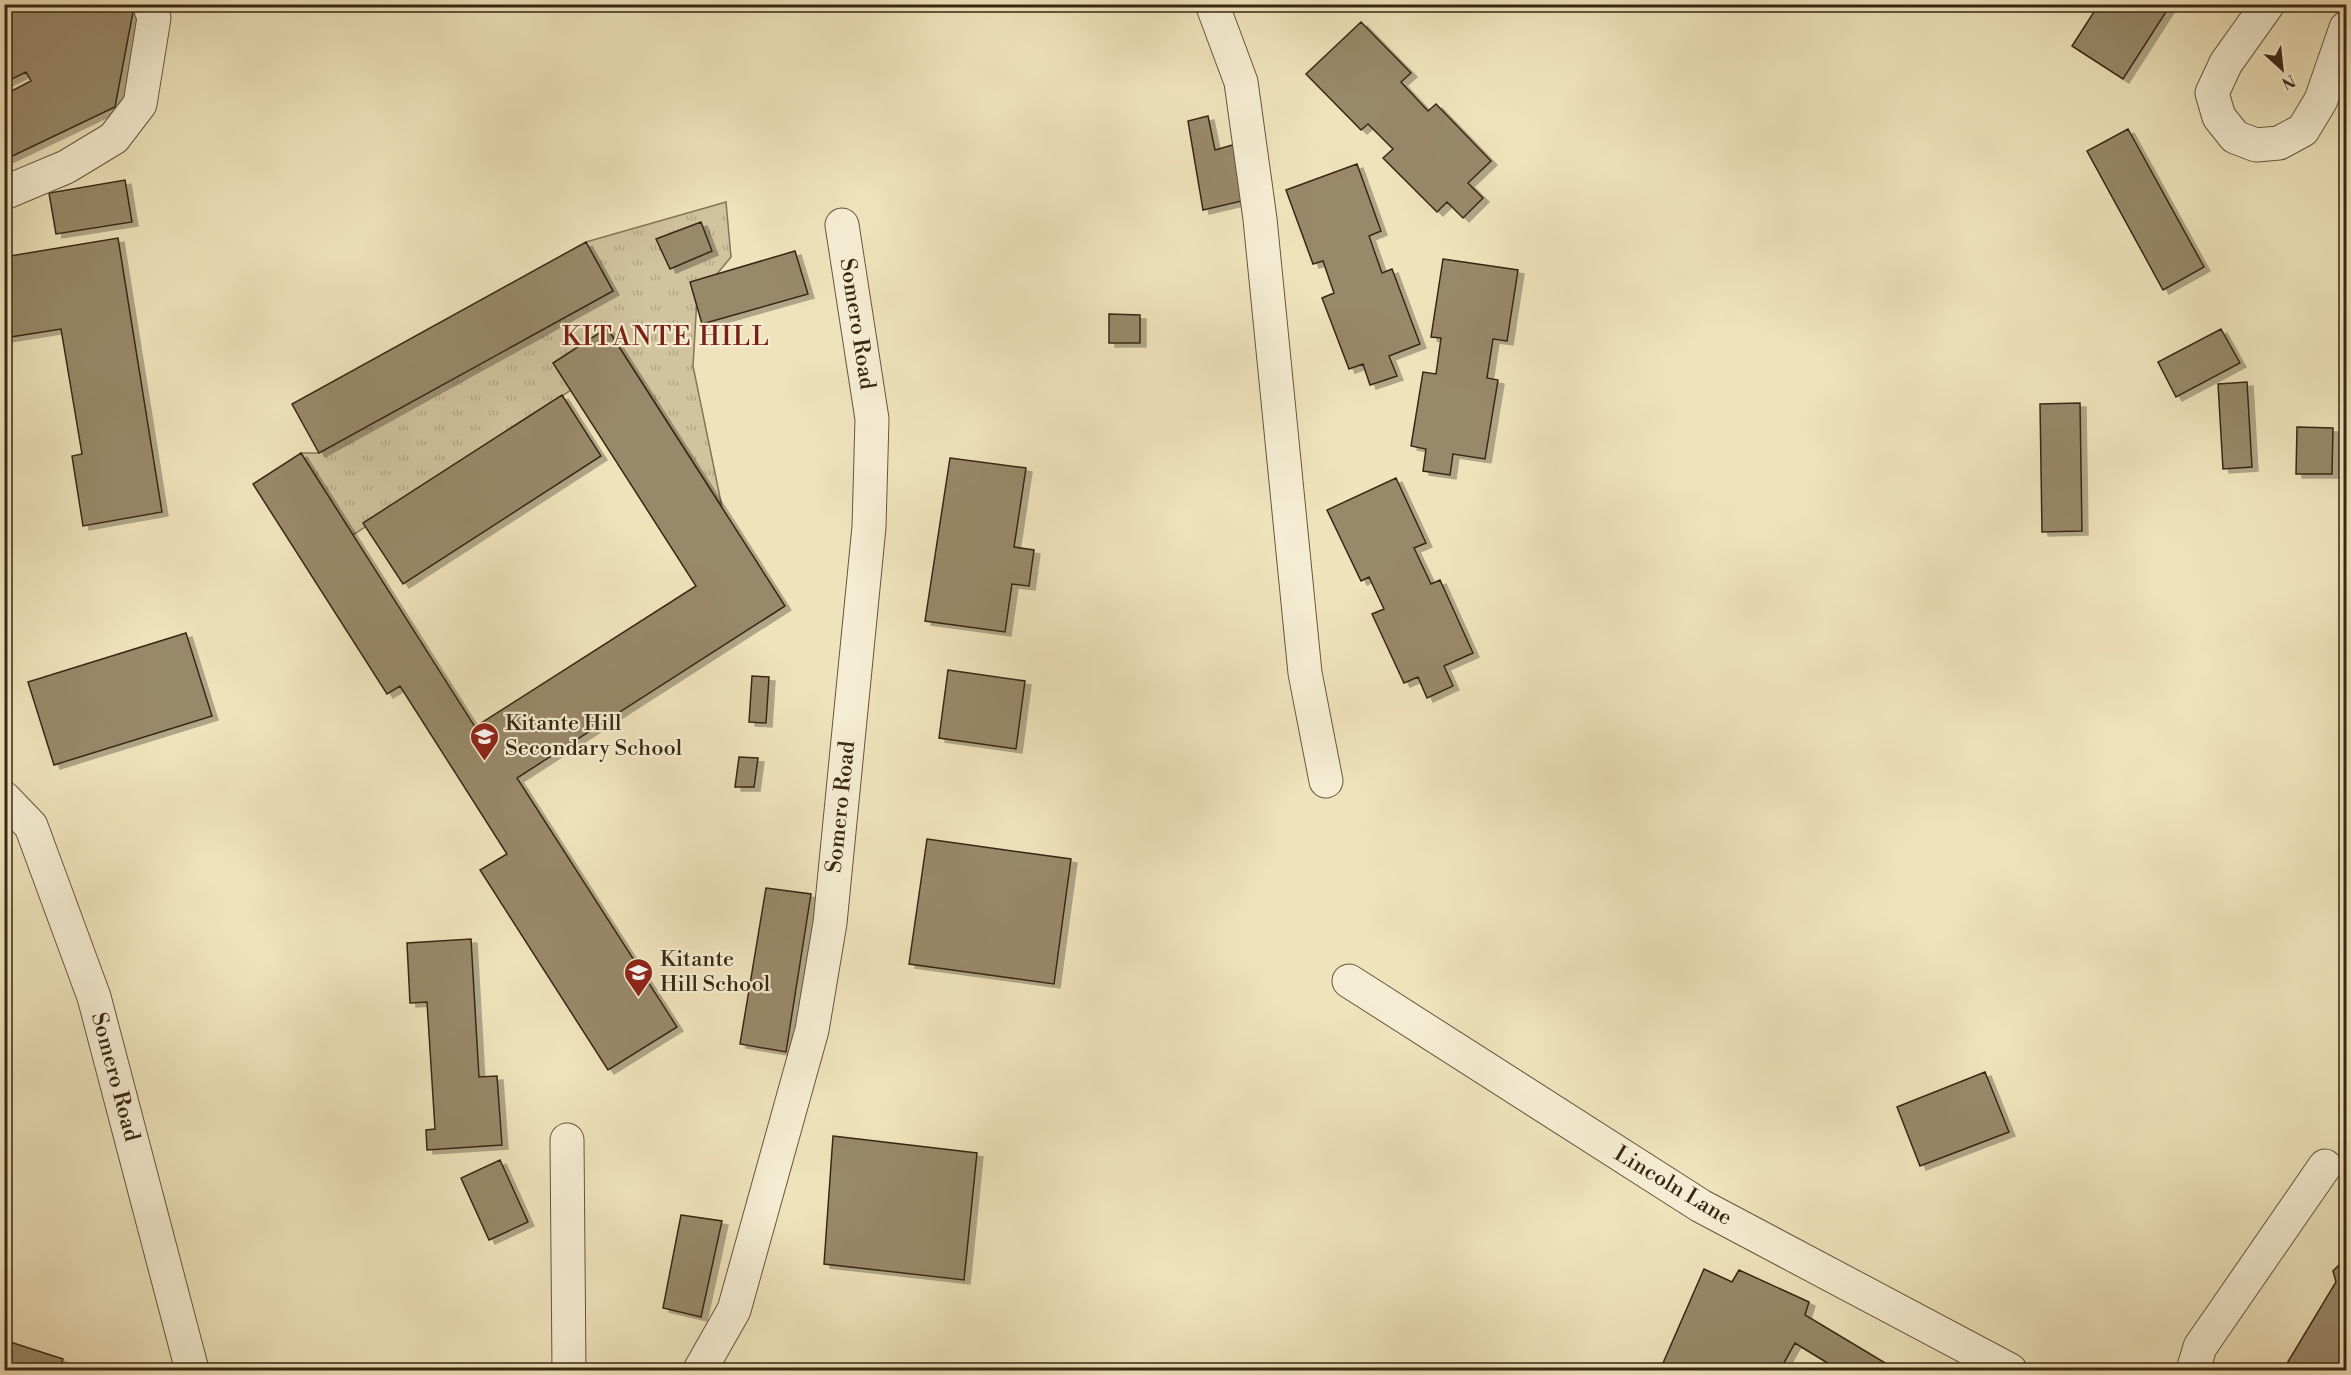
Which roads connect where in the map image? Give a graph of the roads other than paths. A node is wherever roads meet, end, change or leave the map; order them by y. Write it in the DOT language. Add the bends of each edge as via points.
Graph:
graph roads {
  1 [pos="148,4"];
  2 [pos="1212,4"];
  3 [pos="2268,4"];
  4 [pos="2346,28"];
  5 [pos="4,193"];
  6 [pos="842,225"];
  7 [pos="1326,781"];
  8 [pos="4,798"];
  9 [pos="1349,981"];
  10 [pos="567,1140"];
  11 [pos="2325,1166"];
  12 [pos="192,1371"];
  13 [pos="569,1371"];
  14 [pos="700,1371"];
  15 [pos="2010,1371"];
  16 [pos="2193,1371"];
  1 -- 5 [label="street" via="154,18 140,104 114,138 66,166"];
  2 -- 7 [label="street" via="1241,82 1260,219 1305,673"];
  3 -- 4 [label="street" via="2226,63 2212,93 2219,117 2235,138 2256,145 2279,142 2303,130 2320,100"];
  6 -- 14 [label="street, Somero Road" via="872,419 869,527 830,923 812,1030 734,1310"];
  8 -- 12 [label="street, Somero Road" via="31,826 94,997"];
  9 -- 15 [label="street, Lincoln Lane" via="1701,1206"];
  10 -- 13 [label="street"];
  11 -- 16 [label="street" via="2200,1347"];
}
